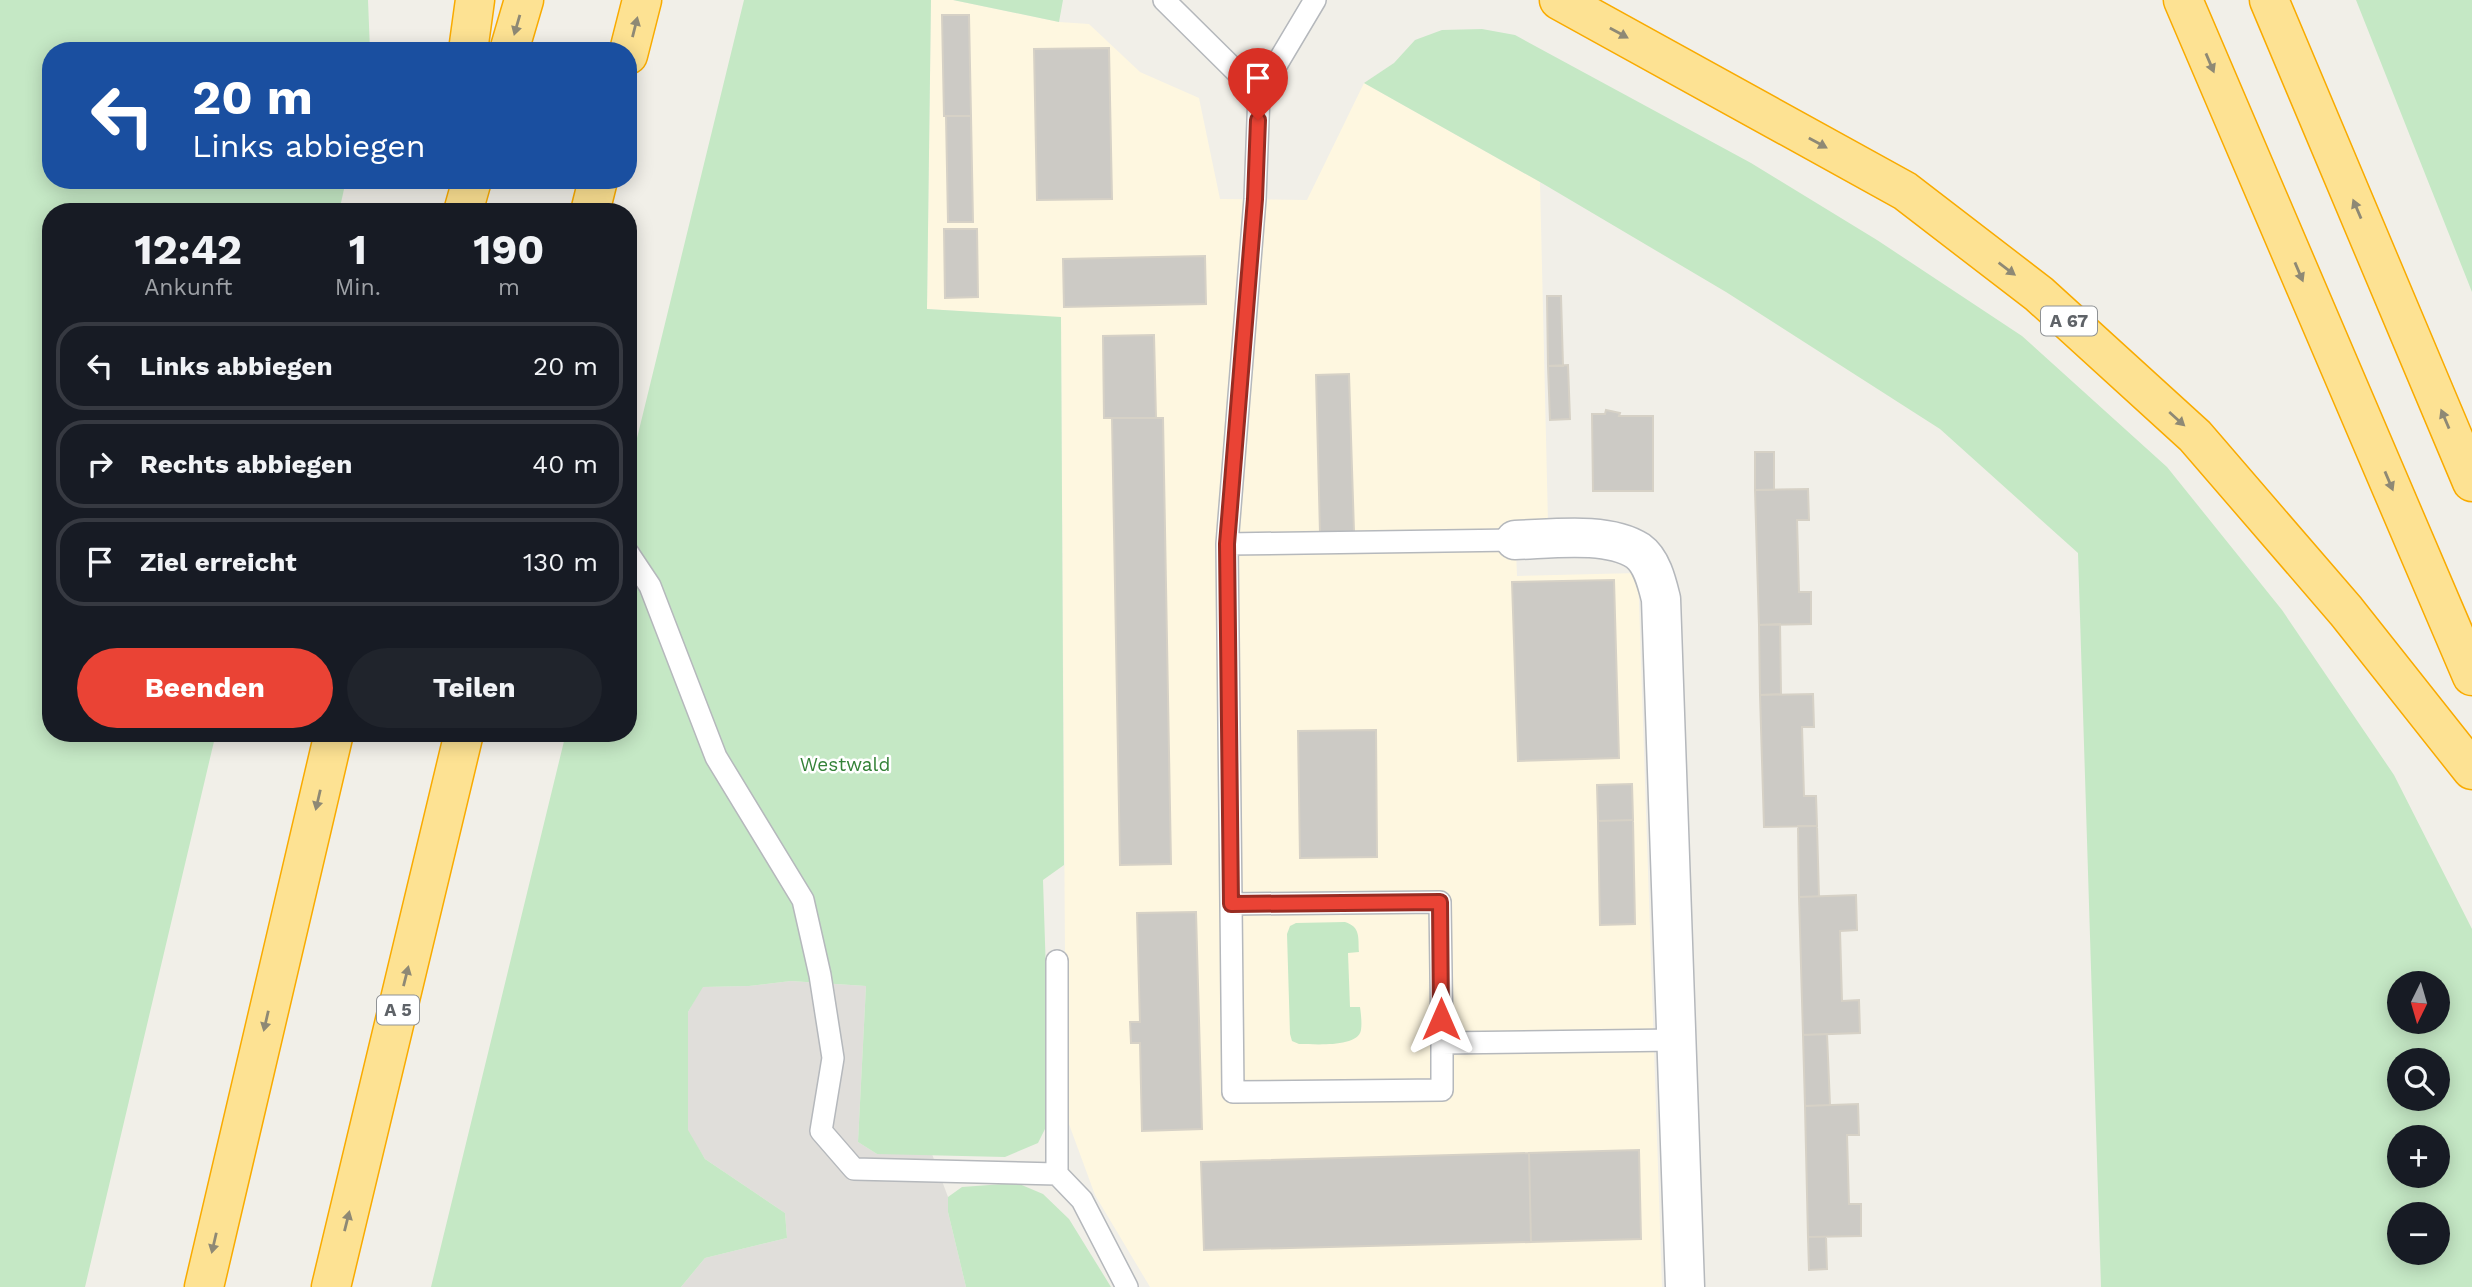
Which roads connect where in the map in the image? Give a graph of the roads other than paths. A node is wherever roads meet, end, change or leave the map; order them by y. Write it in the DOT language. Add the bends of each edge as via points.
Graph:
graph roads {
  1 [pos="475,0"];
  2 [pos="524,0"];
  3 [pos="642,0"];
  4 [pos="1164,0"];
  5 [pos="1315,0"];
  6 [pos="1559,0"];
  7 [pos="2183,0"];
  8 [pos="2269,0"];
  9 [pos="469,42"];
  10 [pos="512,42"];
  11 [pos="631,42"];
  12 [pos="1259,94"];
  13 [pos="2472,482"];
  14 [pos="1515,540"];
  15 [pos="1227,544"];
  16 [pos="637,566"];
  17 [pos="2472,676"];
  18 [pos="332,742"];
  19 [pos="462,742"];
  20 [pos="2472,770"];
  21 [pos="1231,904"];
  22 [pos="1056,961"];
  23 [pos="1676,1040"];
  24 [pos="1441,1043"];
  25 [pos="1058,1174"];
  26 [pos="204,1287"];
  27 [pos="331,1287"];
  28 [pos="1127,1287"];
  29 [pos="1685,1287"];
  1 -- 9 [label="highway"];
  2 -- 10 [label="highway, one-way"];
  11 -- 3 [label="highway, one-way"];
  4 -- 12 [label="lane"];
  5 -- 12 [label="lane"];
  6 -- 20 [label="highway, A 67, one-way" via="1905,191 2039,294 2195,436 2346,611"];
  7 -- 17 [label="highway, one-way"];
  13 -- 8 [label="highway, one-way"];
  12 -- 15 [label="lane"];
  14 -- 15 [label="lane"];
  14 -- 23 [label="street" via="1619,542 1639,552 1654,574 1661,599"];
  15 -- 21 [label="lane"];
  16 -- 25 [label="lane" via="650,586 716,757 803,900 833,1058 821,1131 854,1168"];
  18 -- 26 [label="highway, one-way"];
  27 -- 19 [label="highway, A 5, one-way"];
  21 -- 24 [label="lane" via="1440,902"];
  21 -- 24 [label="lane" via="1233,1092 1443,1090"];
  22 -- 25 [label="lane"];
  23 -- 24 [label="lane"];
  23 -- 29 [label="street"];
  25 -- 28 [label="lane" via="1082,1200"];
}
